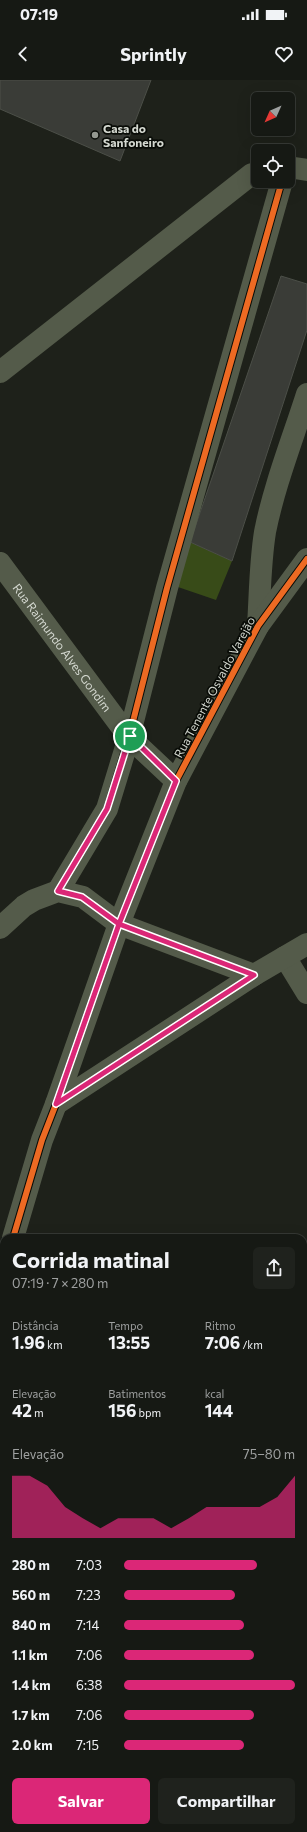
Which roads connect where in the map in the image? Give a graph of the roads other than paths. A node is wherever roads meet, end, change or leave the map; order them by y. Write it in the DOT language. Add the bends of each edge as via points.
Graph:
graph roads {
  1 [pos="295,168"];
  2 [pos="307,170"];
  3 [pos="251,175"];
  4 [pos="280,188"];
  5 [pos="0,372"];
  6 [pos="307,394"];
  7 [pos="307,559"];
  8 [pos="0,563"];
  9 [pos="258,626"];
  10 [pos="130,736"];
  11 [pos="176,781"];
  12 [pos="58,891"];
  13 [pos="119,924"];
  14 [pos="0,926"];
  15 [pos="307,944"];
  16 [pos="285,957"];
  17 [pos="254,975"];
  18 [pos="307,993"];
  19 [pos="56,1104"];
  20 [pos="13,1234"];
  1 -- 2 [label="street"];
  3 -- 5 [label="street"];
  4 -- 10 [label="street" via="167,588"];
  6 -- 9 [label="street, Rua Tenente Osvaldo Varejão" via="266,531"];
  7 -- 9 [label="street, Rua Tenente Osvaldo Varejão"];
  8 -- 10 [label="street, Rua Raimundo Alves Gondim"];
  9 -- 11 [label="street, Rua Tenente Osvaldo Varejão"];
  10 -- 11 [label="street, Rua Raimundo Alves Gondim"];
  10 -- 12 [label="street" via="107,809"];
  11 -- 13 [label="street, Rua Tenente Osvaldo Varejão"];
  12 -- 13 [label="street" via="82,897"];
  12 -- 14 [label="street" via="34,900"];
  13 -- 17 [label="street"];
  13 -- 19 [label="street, Rua Tenente Osvaldo Varejão"];
  15 -- 16 [label="street"];
  16 -- 17 [label="street"];
  16 -- 18 [label="street"];
  17 -- 19 [label="street"];
  19 -- 20 [label="street, Rua Tenente Osvaldo Varejão" via="42,1140"];
}
